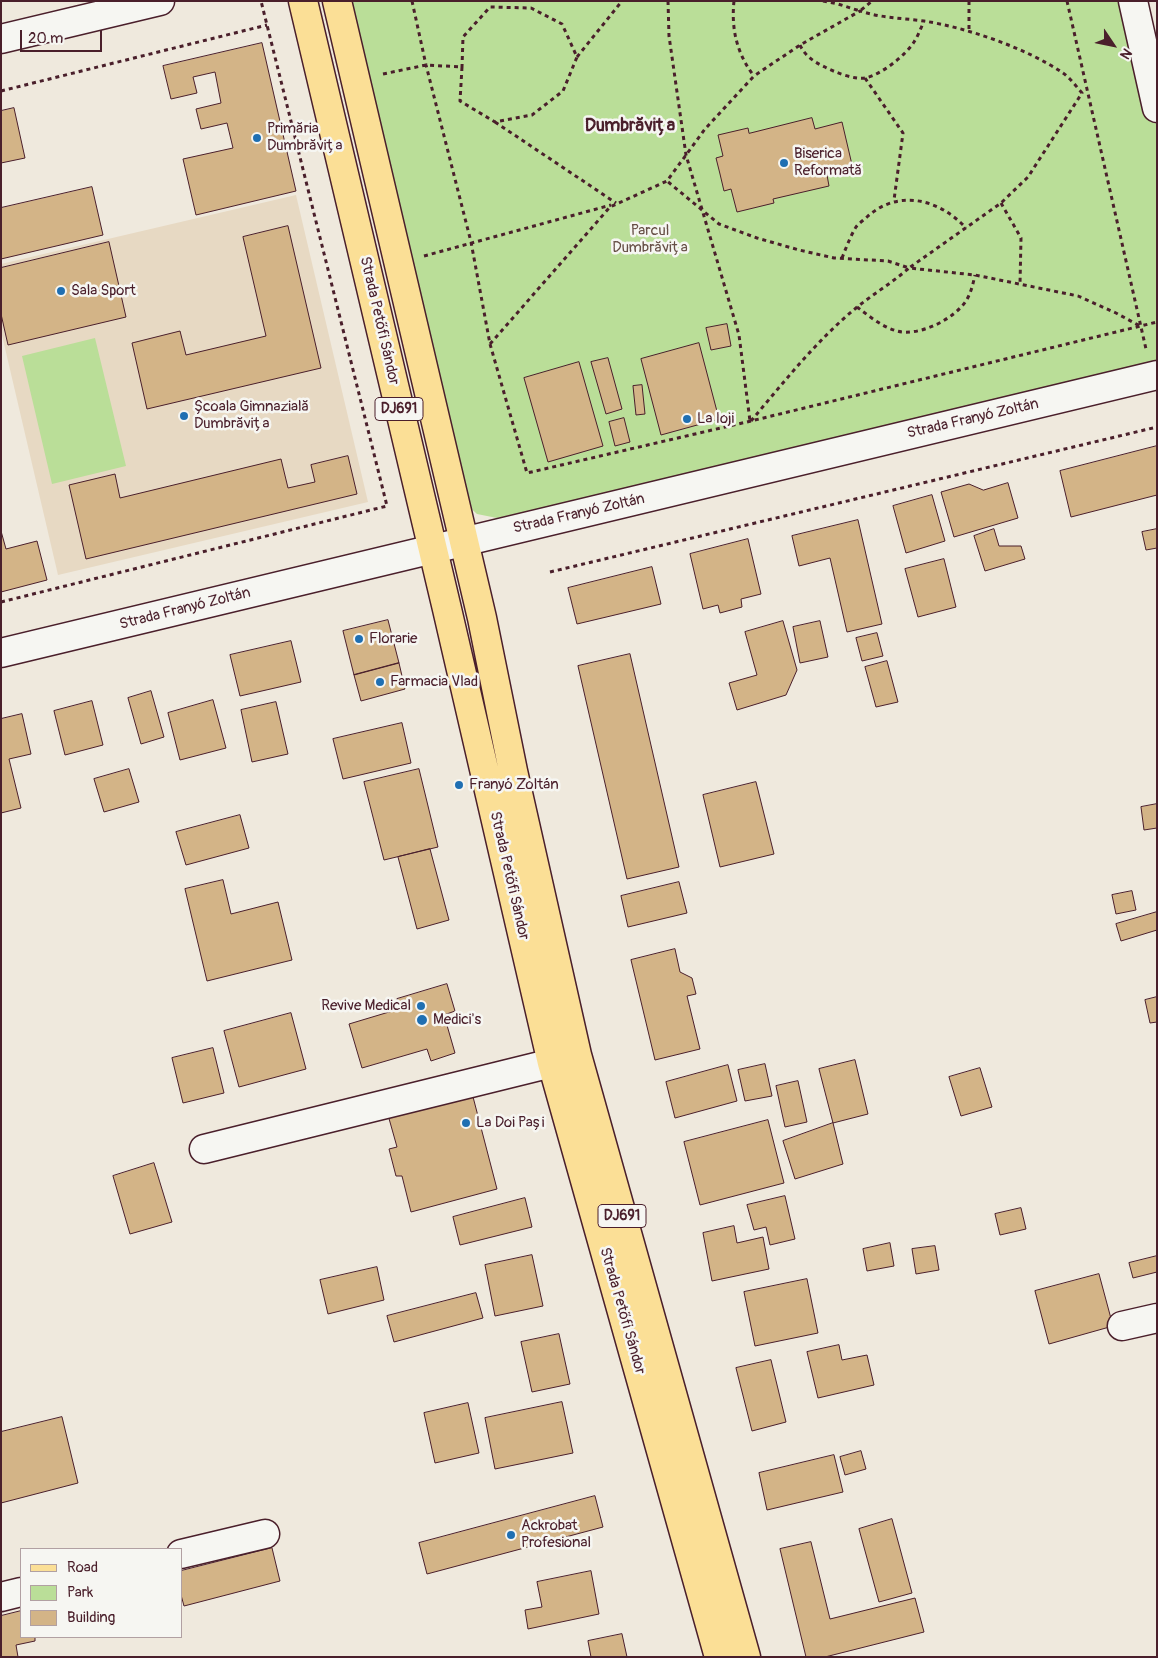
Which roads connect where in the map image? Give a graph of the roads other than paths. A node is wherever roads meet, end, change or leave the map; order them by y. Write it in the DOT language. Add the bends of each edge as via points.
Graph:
graph roads {
  1 [pos="160,1"];
  2 [pos="302,1"];
  3 [pos="337,1"];
  4 [pos="1133,1"];
  5 [pos="1,40"];
  6 [pos="1157,108"];
  7 [pos="1157,375"];
  8 [pos="464,541"];
  9 [pos="432,549"];
  10 [pos="1,652"];
  11 [pos="552,1063"];
  12 [pos="204,1149"];
  13 [pos="1157,1318"];
  14 [pos="1122,1326"];
  15 [pos="265,1534"];
  16 [pos="182,1554"];
  17 [pos="20,1592"];
  18 [pos="1,1597"];
  19 [pos="719,1657"];
  20 [pos="746,1657"];
  1 -- 5 [label="street"];
  2 -- 9 [label="main road, Strada Petőfi Sándor / DJ691"];
  3 -- 8 [label="main road, Strada Petőfi Sándor / DJ691"];
  4 -- 6 [label="street"];
  7 -- 8 [label="street, Strada Franyó Zoltán"];
  8 -- 9 [label="street, Strada Franyó Zoltán"];
  8 -- 20 [label="main road, Strada Petőfi Sándor / DJ691" via="577,1055"];
  9 -- 10 [label="street, Strada Franyó Zoltán"];
  9 -- 11 [label="main road, Strada Petőfi Sándor / DJ691"];
  11 -- 12 [label="street"];
  11 -- 19 [label="main road, Strada Petőfi Sándor / DJ691"];
  13 -- 14 [label="street"];
  15 -- 16 [label="street"];
  17 -- 18 [label="street"];
}
